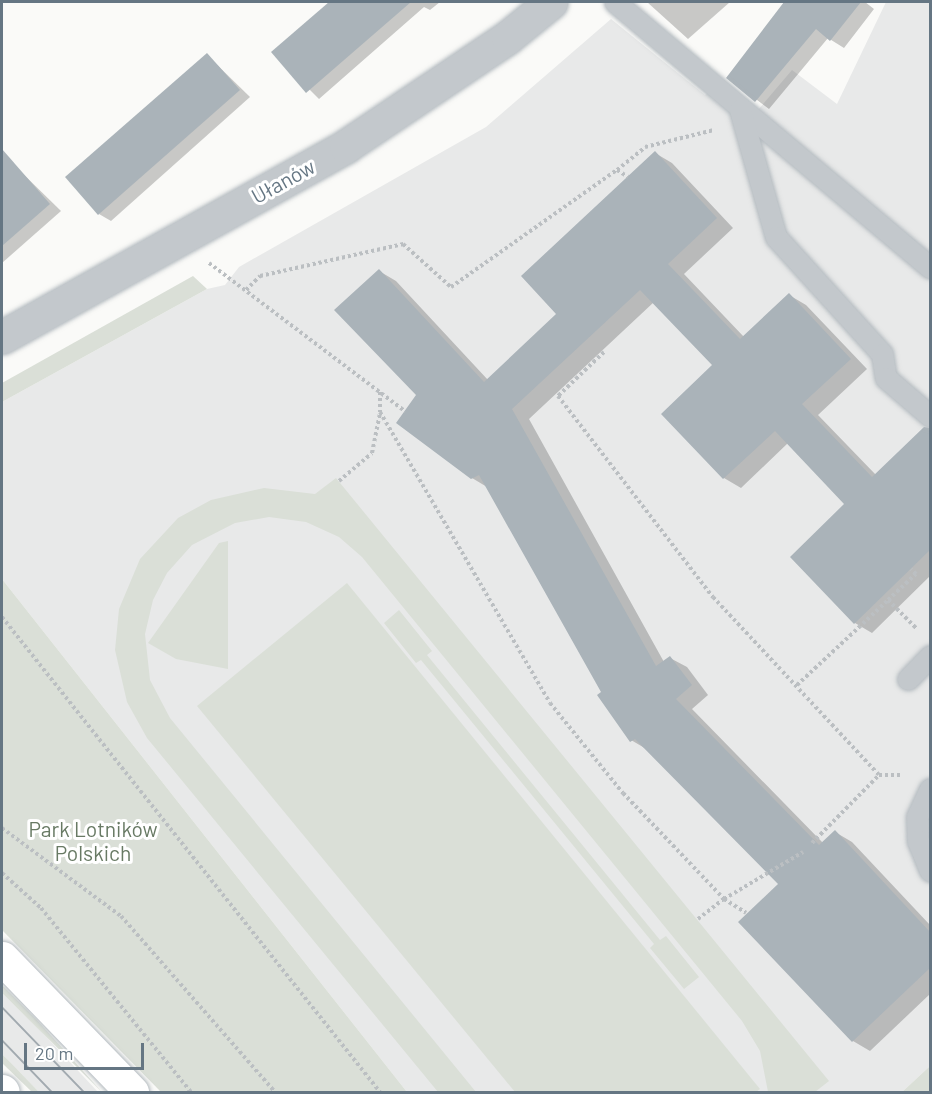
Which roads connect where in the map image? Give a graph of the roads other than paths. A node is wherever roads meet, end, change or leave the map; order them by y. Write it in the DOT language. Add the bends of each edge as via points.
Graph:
graph roads {
  1 [pos="551,2"];
  2 [pos="615,2"];
  3 [pos="742,116"];
  4 [pos="930,267"];
  5 [pos="2,337"];
  6 [pos="930,416"];
  7 [pos="930,656"];
  8 [pos="908,679"];
  9 [pos="930,789"];
  10 [pos="930,871"];
  11 [pos="2,958"];
  12 [pos="132,1092"];
  1 -- 5 [label="street, Ułanów" via="508,37 346,146"];
  2 -- 3 [label="lane"];
  3 -- 4 [label="lane"];
  3 -- 6 [label="lane" via="776,237 882,354 886,378"];
  7 -- 8 [label="lane"];
  9 -- 10 [label="lane" via="917,817 918,841"];
  11 -- 12 [label="main road"];
}
